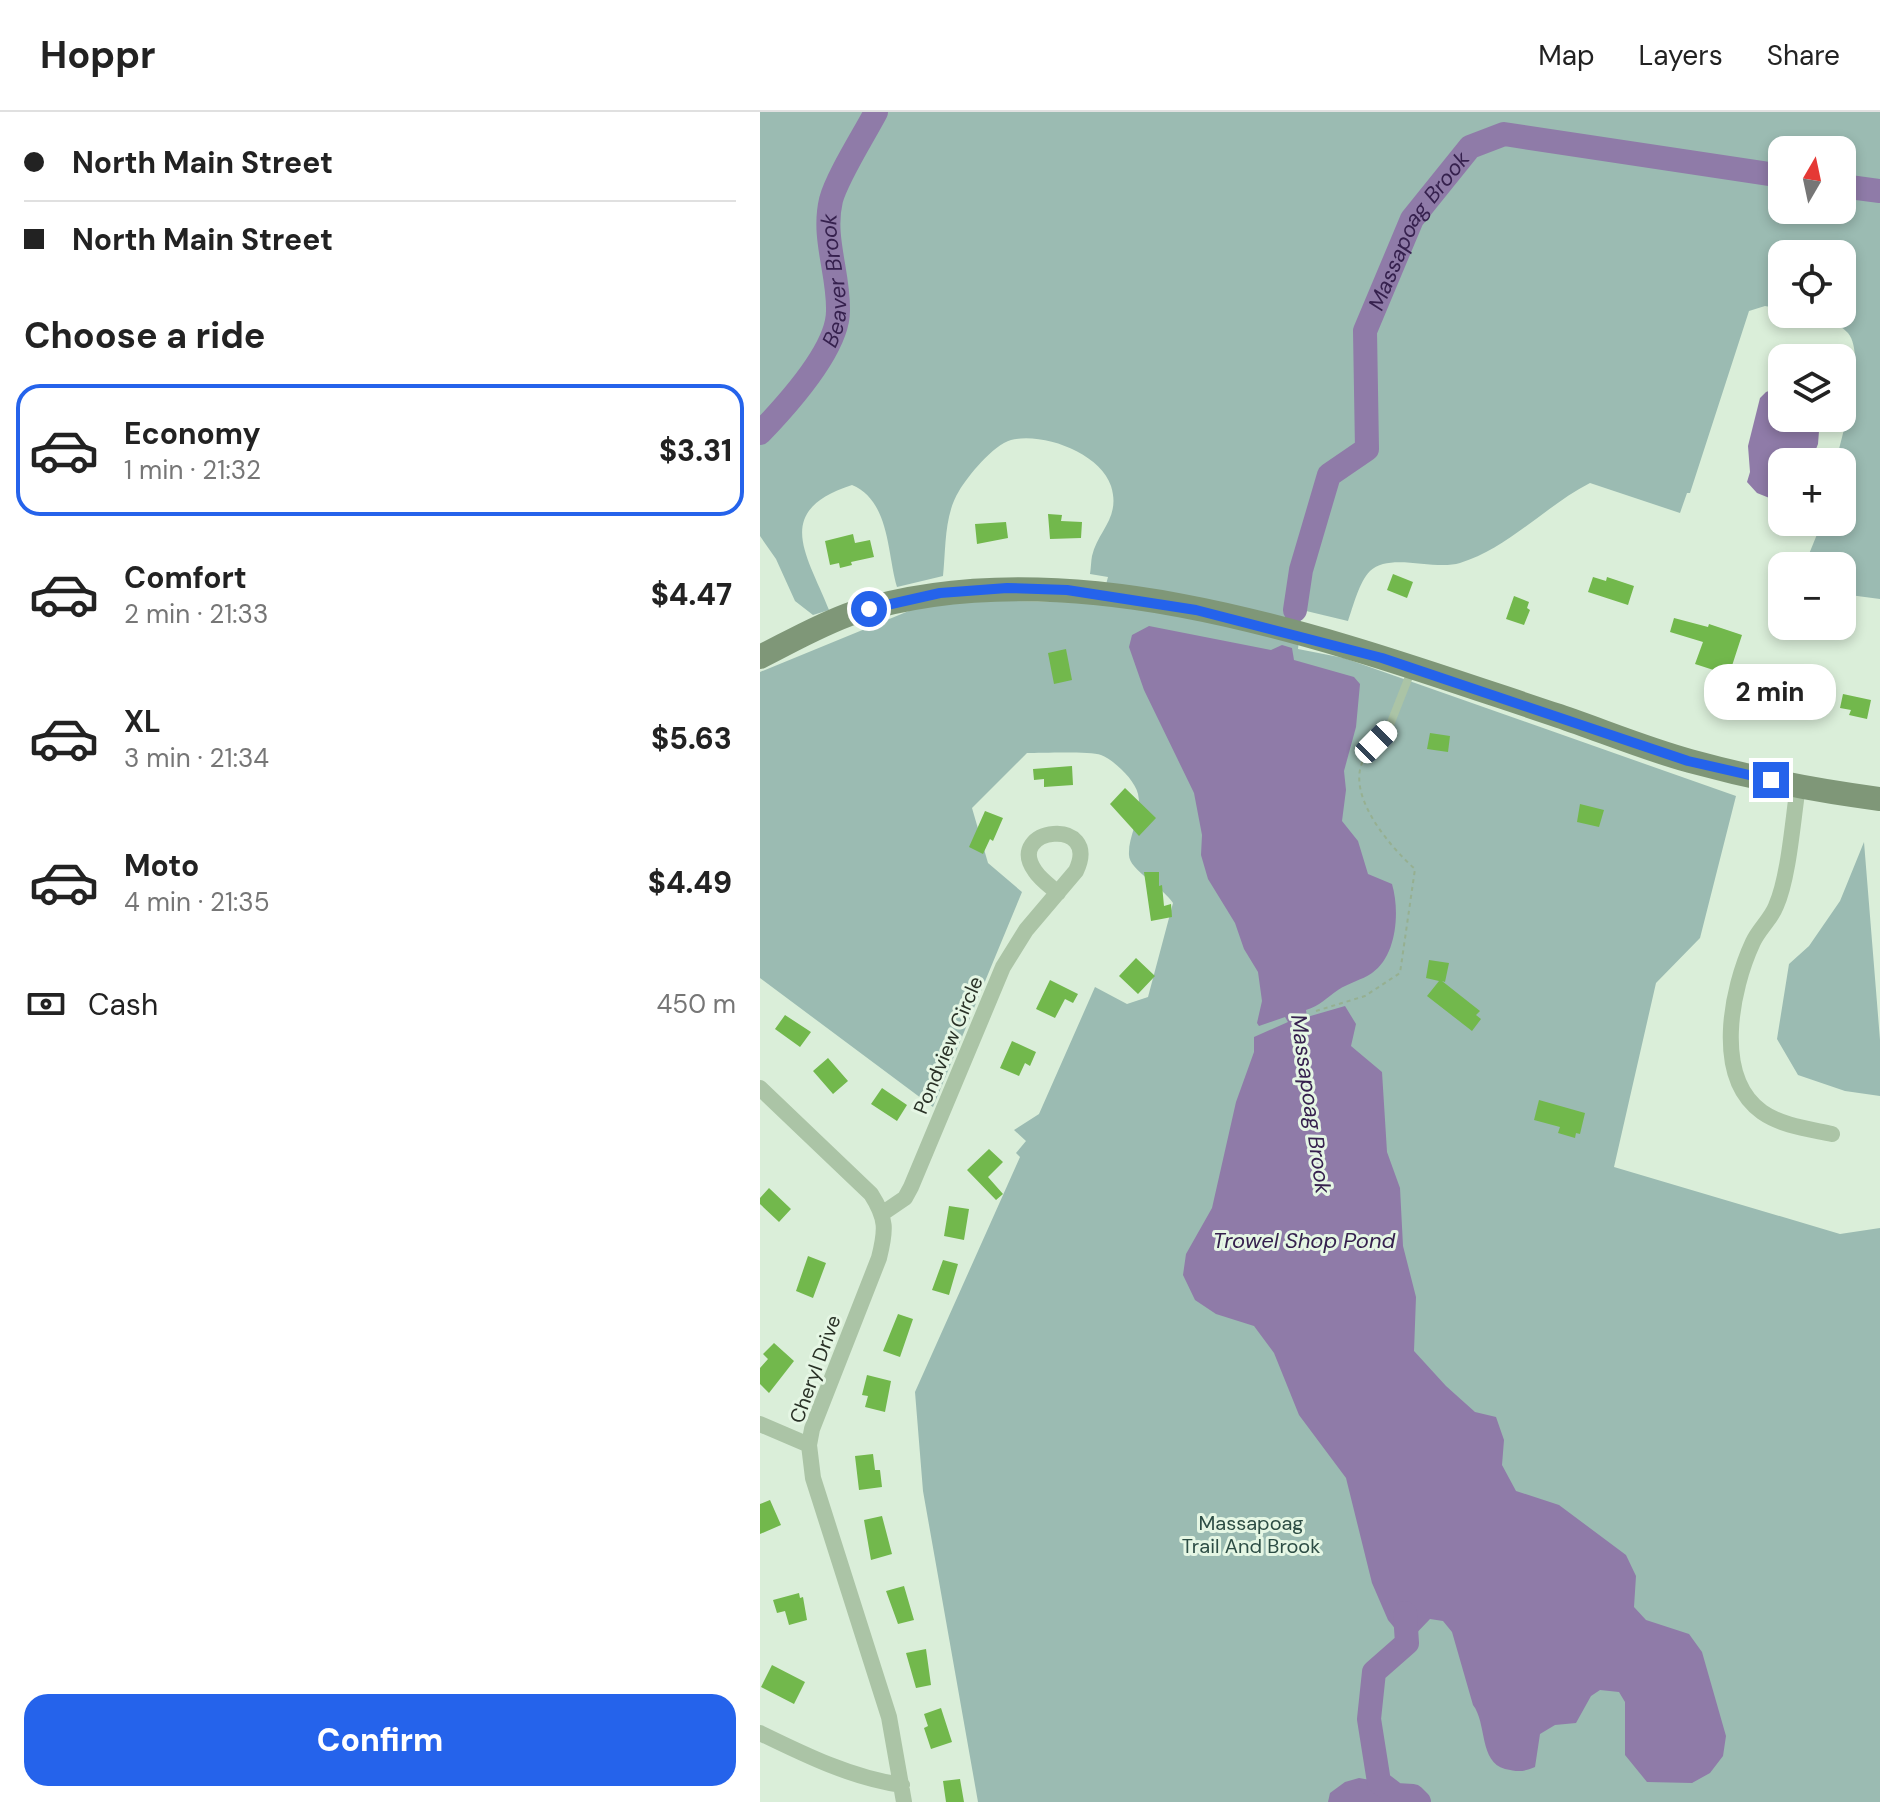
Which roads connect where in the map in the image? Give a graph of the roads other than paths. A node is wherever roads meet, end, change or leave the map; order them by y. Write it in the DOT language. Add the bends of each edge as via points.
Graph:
graph roads {
  1 [pos="760,657"];
  2 [pos="1412,668"];
  3 [pos="1376,742"];
  4 [pos="1798,786"];
  5 [pos="1880,799"];
  6 [pos="1058,893"];
  7 [pos="760,1088"];
  8 [pos="1832,1134"];
  9 [pos="883,1213"];
  10 [pos="760,1424"];
  11 [pos="809,1445"];
  12 [pos="760,1733"];
  13 [pos="903,1794"];
  1 -- 2 [label="main road" via="850,614 940,593 1007,588 1140,599 1224,615"];
  2 -- 3 [label="lane" via="1388,730"];
  2 -- 4 [label="main road" via="1688,761"];
  4 -- 5 [label="main road"];
  4 -- 8 [label="street" via="1776,907 1754,939 1738,978 1731,1053 1739,1089 1762,1112"];
  6 -- 9 [label="street, Pondview Circle" via="1003,967 911,1187"];
  7 -- 9 [label="street" via="871,1194"];
  9 -- 11 [label="street, Cheryl Drive" via="879,1258"];
  10 -- 11 [label="street"];
  11 -- 13 [label="street, Cheryl Drive" via="813,1478 889,1717"];
  12 -- 13 [label="street"];
}
